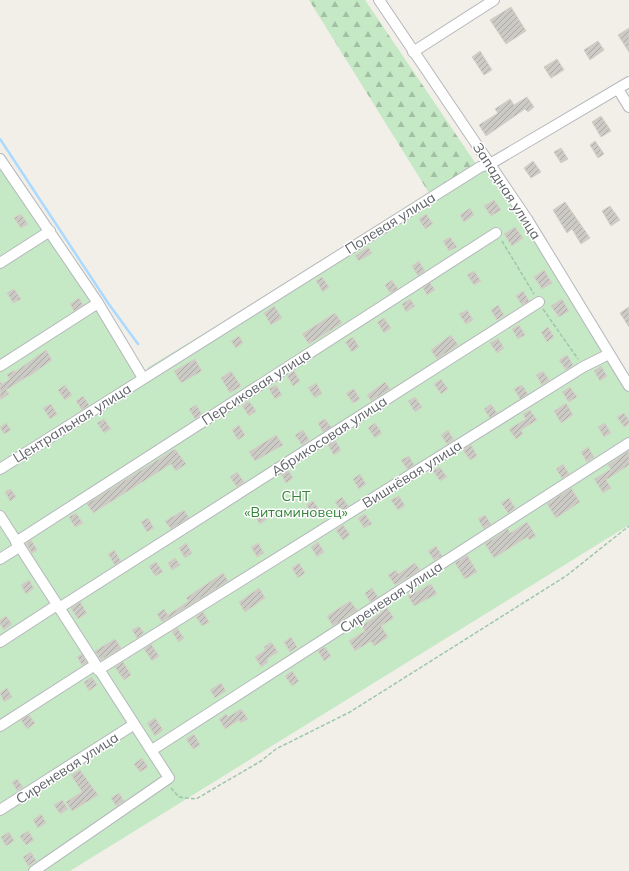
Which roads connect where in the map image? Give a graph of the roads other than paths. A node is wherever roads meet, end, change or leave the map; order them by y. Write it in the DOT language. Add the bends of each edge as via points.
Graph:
graph roads {
  1 [pos="379,0"];
  2 [pos="494,0"];
  3 [pos="413,52"];
  4 [pos="629,82"];
  5 [pos="618,90"];
  6 [pos="629,107"];
  7 [pos="0,161"];
  8 [pos="490,164"];
  9 [pos="50,231"];
  10 [pos="496,233"];
  11 [pos="0,263"];
  12 [pos="539,302"];
  13 [pos="98,303"];
  14 [pos="609,354"];
  15 [pos="0,366"];
  16 [pos="143,378"];
  17 [pos="629,386"];
  18 [pos="629,444"];
  19 [pos="0,469"];
  20 [pos="0,516"];
  21 [pos="17,544"];
  22 [pos="0,559"];
  23 [pos="58,607"];
  24 [pos="0,642"];
  25 [pos="96,668"];
  26 [pos="133,725"];
  27 [pos="0,726"];
  28 [pos="152,750"];
  29 [pos="0,810"];
  30 [pos="34,871"];
  1 -- 3 [label="street, Западная улица"];
  2 -- 3 [label="street"];
  3 -- 8 [label="street, Западная улица"];
  4 -- 5 [label="street, Полевая улица"];
  5 -- 6 [label="street"];
  5 -- 8 [label="street, Полевая улица"];
  7 -- 9 [label="street"];
  8 -- 14 [label="street, Западная улица"];
  8 -- 16 [label="street, Полевая улица" via="480,167"];
  9 -- 11 [label="street"];
  9 -- 13 [label="street"];
  10 -- 21 [label="street, Персиковая улица"];
  12 -- 23 [label="street, Абрикосовая улица"];
  13 -- 15 [label="street"];
  13 -- 16 [label="street"];
  14 -- 17 [label="street, Западная улица"];
  14 -- 25 [label="street, Вишнёвая улица" via="583,367"];
  16 -- 19 [label="street, Центральная улица"];
  18 -- 28 [label="street, Сиреневая улица"];
  20 -- 21 [label="street"];
  21 -- 22 [label="street, Персиковая улица"];
  21 -- 23 [label="street"];
  23 -- 24 [label="street, Абрикосовая улица"];
  23 -- 25 [label="street"];
  25 -- 26 [label="street"];
  25 -- 27 [label="street, Вишнёвая улица"];
  26 -- 28 [label="street"];
  26 -- 29 [label="street, Сиреневая улица"];
  28 -- 30 [label="street" via="169,778"];
}
